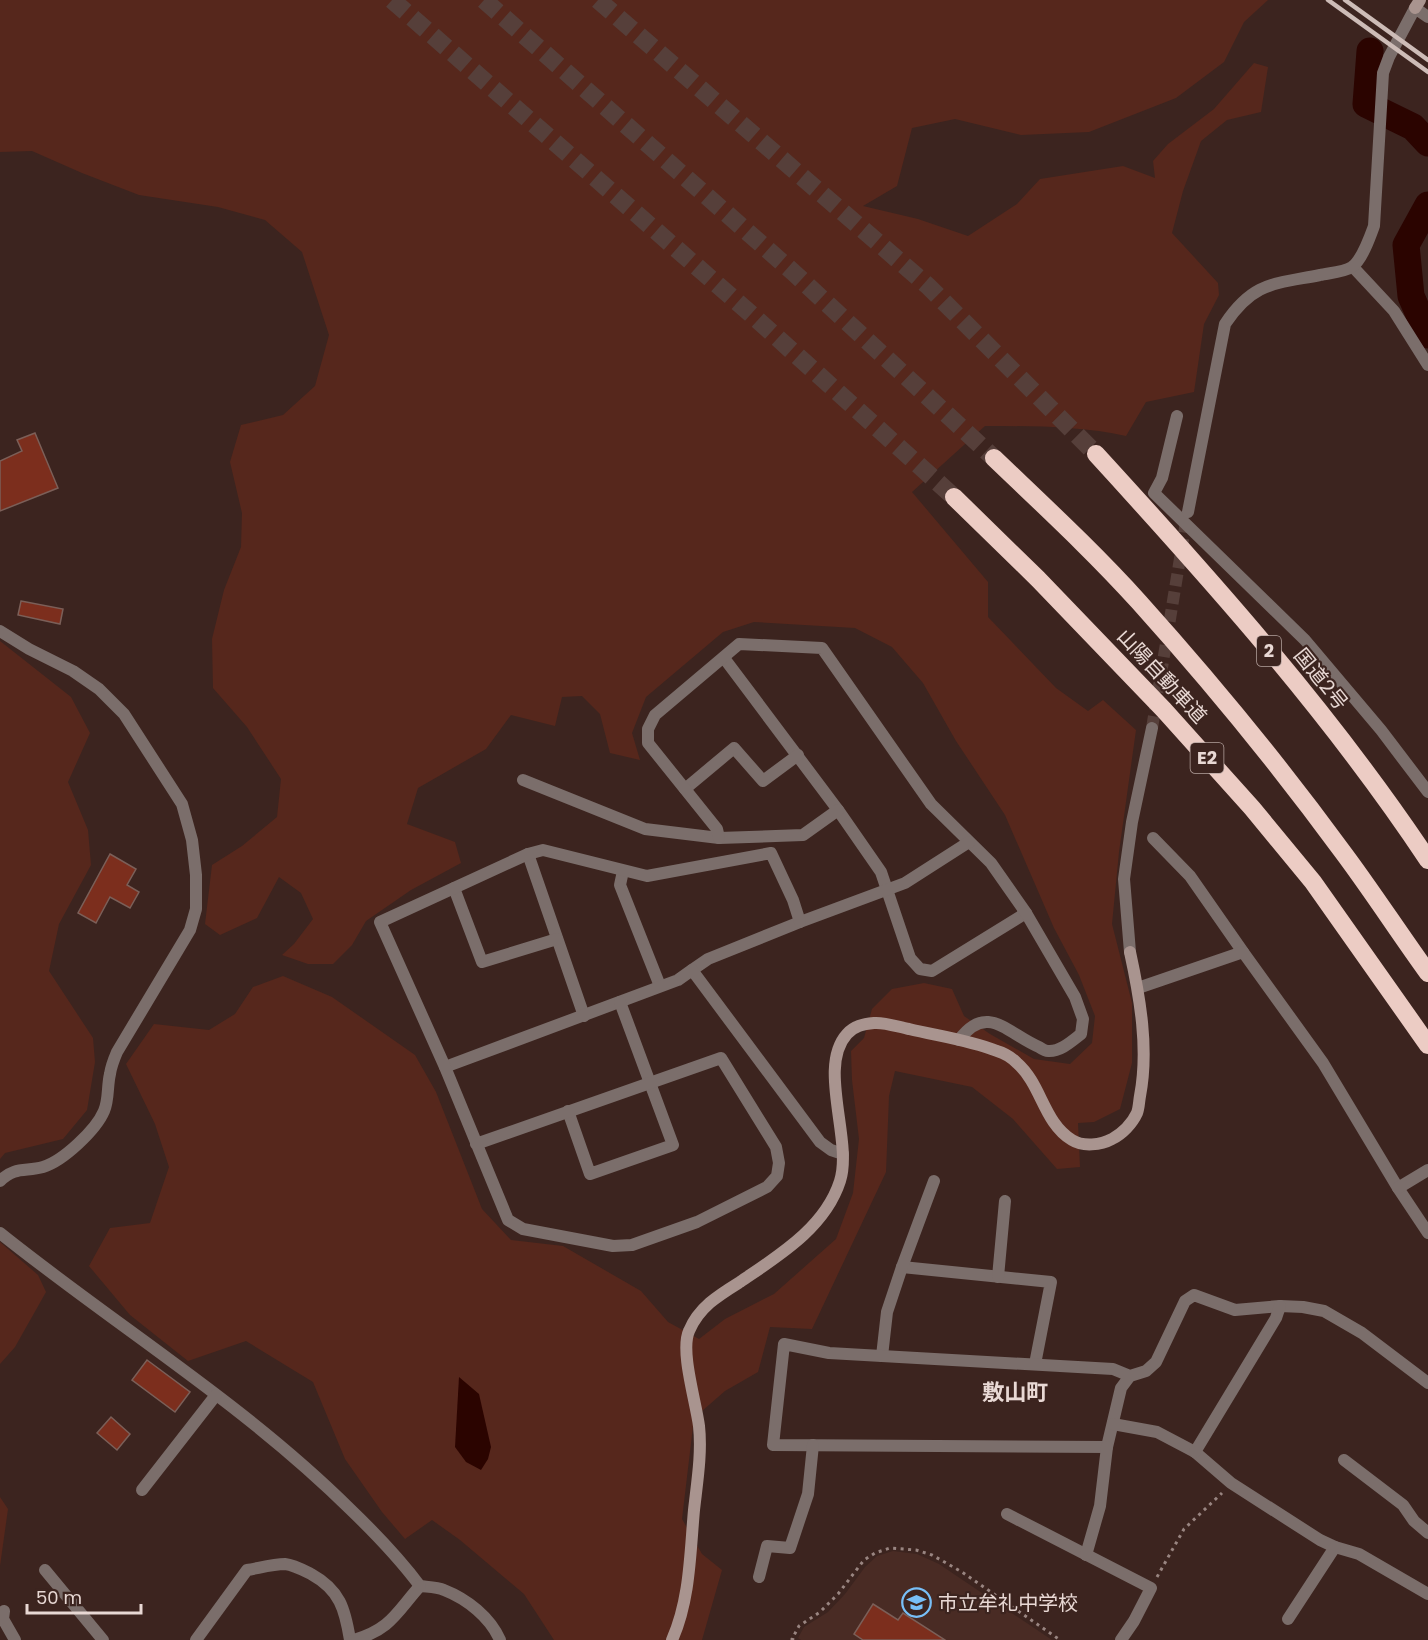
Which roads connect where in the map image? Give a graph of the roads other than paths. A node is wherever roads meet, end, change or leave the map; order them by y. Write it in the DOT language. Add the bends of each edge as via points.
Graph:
graph roads {
  1 [pos="1417,4"];
  2 [pos="1428,17"];
  3 [pos="1353,267"];
  4 [pos="1428,365"];
  5 [pos="1177,416"];
  6 [pos="1096,454"];
  7 [pos="994,458"];
  8 [pos="954,497"];
  9 [pos="1188,512"];
  10 [pos="0,630"];
  11 [pos="724,658"];
  12 [pos="1152,728"];
  13 [pos="798,755"];
  14 [pos="524,780"];
  15 [pos="685,789"];
  16 [pos="1428,792"];
  17 [pos="838,810"];
  18 [pos="719,838"];
  19 [pos="1153,838"];
  20 [pos="969,842"];
  21 [pos="528,854"];
  22 [pos="1428,860"];
  23 [pos="623,871"];
  24 [pos="454,888"];
  25 [pos="886,889"];
  26 [pos="1026,913"];
  27 [pos="800,921"];
  28 [pos="557,939"];
  29 [pos="1243,952"];
  30 [pos="692,970"];
  31 [pos="1428,973"];
  32 [pos="660,986"];
  33 [pos="1138,988"];
  34 [pos="620,1002"];
  35 [pos="585,1016"];
  36 [pos="959,1040"];
  37 [pos="1428,1045"];
  38 [pos="445,1067"];
  39 [pos="650,1082"];
  40 [pos="568,1111"];
  41 [pos="476,1144"];
  42 [pos="843,1154"];
  43 [pos="1428,1170"];
  44 [pos="0,1181"];
  45 [pos="934,1181"];
  46 [pos="1398,1188"];
  47 [pos="1005,1201"];
  48 [pos="0,1233"];
  49 [pos="1428,1233"];
  50 [pos="902,1267"];
  51 [pos="998,1277"];
  52 [pos="1280,1306"];
  53 [pos="882,1356"];
  54 [pos="1035,1364"];
  55 [pos="1130,1376"];
  56 [pos="1428,1383"];
  57 [pos="216,1395"];
  58 [pos="1113,1424"];
  59 [pos="813,1445"];
  60 [pos="1107,1447"];
  61 [pos="1195,1452"];
  62 [pos="1344,1460"];
  63 [pos="142,1490"];
  64 [pos="1006,1514"];
  65 [pos="1428,1533"];
  66 [pos="1335,1547"];
  67 [pos="1086,1555"];
  68 [pos="45,1570"];
  69 [pos="759,1577"];
  70 [pos="420,1586"];
  71 [pos="1428,1594"];
  72 [pos="4,1611"];
  73 [pos="1288,1619"];
  74 [pos="15,1640"];
  75 [pos="103,1640"];
  76 [pos="196,1640"];
  77 [pos="352,1640"];
  78 [pos="500,1640"];
  79 [pos="672,1640"];
  80 [pos="1121,1640"];
  1 -- 2 [label="street"];
  1 -- 3 [label="street" via="1383,73 1374,226 1367,247"];
  3 -- 4 [label="street" via="1394,311"];
  3 -- 9 [label="street" via="1273,284 1250,294 1236,307 1221,340"];
  5 -- 16 [label="street" via="1162,478 1154,493 1305,640"];
  6 -- 22 [label="highway, 国道2号 / 2" via="1316,706"];
  7 -- 31 [label="highway, 山陽自動車道 / E2" via="1138,602 1257,741 1342,850"];
  8 -- 37 [label="highway, 山陽自動車道 / E2" via="1164,710 1252,808 1313,882"];
  10 -- 44 [label="street" via="99,688 124,714 182,804 192,840 196,909 190,930 117,1052 104,1111 91,1131 63,1156 43,1167 21,1169"];
  11 -- 13 [label="street"];
  11 -- 15 [label="street" via="655,715 648,729 648,743"];
  11 -- 20 [label="street" via="739,644 822,648 931,804"];
  12 -- 33 [label="street" via="1124,879 1130,952"];
  13 -- 15 [label="street" via="763,781 734,748"];
  13 -- 17 [label="street"];
  14 -- 18 [label="street" via="645,829"];
  15 -- 18 [label="street" via="717,829"];
  17 -- 18 [label="street" via="803,835"];
  17 -- 25 [label="street" via="881,872"];
  19 -- 29 [label="street" via="1191,876"];
  20 -- 25 [label="street" via="905,883"];
  20 -- 26 [label="street" via="991,862"];
  21 -- 23 [label="street" via="543,850"];
  21 -- 24 [label="street"];
  21 -- 28 [label="street"];
  23 -- 27 [label="street" via="647,876 771,853"];
  23 -- 32 [label="street" via="620,885"];
  24 -- 28 [label="street" via="482,962"];
  24 -- 38 [label="street" via="380,922"];
  25 -- 26 [label="street" via="910,958 920,969 932,971"];
  25 -- 27 [label="street"];
  26 -- 36 [label="street" via="1076,997 1083,1019 1081,1034 1066,1046 1048,1051 1000,1024 981,1022"];
  27 -- 30 [label="street" via="708,959"];
  28 -- 35 [label="street"];
  29 -- 33 [label="street"];
  29 -- 46 [label="street" via="1323,1063"];
  30 -- 32 [label="street"];
  30 -- 42 [label="street" via="820,1142"];
  32 -- 34 [label="street"];
  33 -- 36 [label="street" via="1143,1084 1137,1113 1121,1134 1102,1144 1076,1143 1059,1130 1032,1079 1016,1061 998,1051"];
  34 -- 35 [label="street"];
  34 -- 39 [label="street"];
  35 -- 38 [label="street"];
  36 -- 42 [label="street" via="876,1022 855,1026 844,1037 837,1053 835,1078"];
  38 -- 41 [label="street"];
  39 -- 40 [label="street"];
  39 -- 40 [label="street" via="673,1145 652,1153 590,1174"];
  39 -- 41 [label="street" via="721,1058 776,1147 777,1176 767,1187 698,1222 632,1245 613,1246 522,1229 508,1220"];
  40 -- 41 [label="street"];
  42 -- 79 [label="street" via="836,1191 804,1235 699,1311 687,1334 699,1428 698,1470 687,1591"];
  43 -- 46 [label="street"];
  45 -- 50 [label="street"];
  46 -- 49 [label="street"];
  47 -- 51 [label="street"];
  48 -- 57 [label="street"];
  50 -- 51 [label="street"];
  50 -- 53 [label="street" via="887,1312"];
  51 -- 54 [label="street" via="1051,1282"];
  52 -- 55 [label="street" via="1235,1310 1194,1295 1185,1301 1156,1362 1146,1371"];
  52 -- 56 [label="street" via="1324,1311 1362,1333"];
  52 -- 61 [label="street"];
  53 -- 54 [label="street"];
  53 -- 59 [label="street" via="829,1353 784,1344 773,1445"];
  54 -- 55 [label="street" via="1113,1369"];
  55 -- 58 [label="street" via="1120,1388"];
  57 -- 63 [label="street"];
  57 -- 70 [label="street" via="318,1478 382,1540"];
  58 -- 60 [label="street"];
  58 -- 61 [label="street" via="1157,1432"];
  59 -- 60 [label="street"];
  59 -- 69 [label="street" via="808,1494 790,1548 767,1546"];
  60 -- 67 [label="street" via="1100,1506"];
  61 -- 66 [label="street" via="1231,1483"];
  62 -- 65 [label="street" via="1403,1505"];
  64 -- 67 [label="street"];
  66 -- 71 [label="street" via="1359,1554"];
  66 -- 73 [label="street"];
  67 -- 80 [label="street" via="1151,1588"];
  68 -- 75 [label="street"];
  70 -- 77 [label="street" via="386,1626"];
  70 -- 78 [label="street" via="442,1589 483,1614"];
  72 -- 74 [label="street" via="3,1619"];
  76 -- 77 [label="street" via="248,1570 286,1564 320,1579 335,1592"];
}
